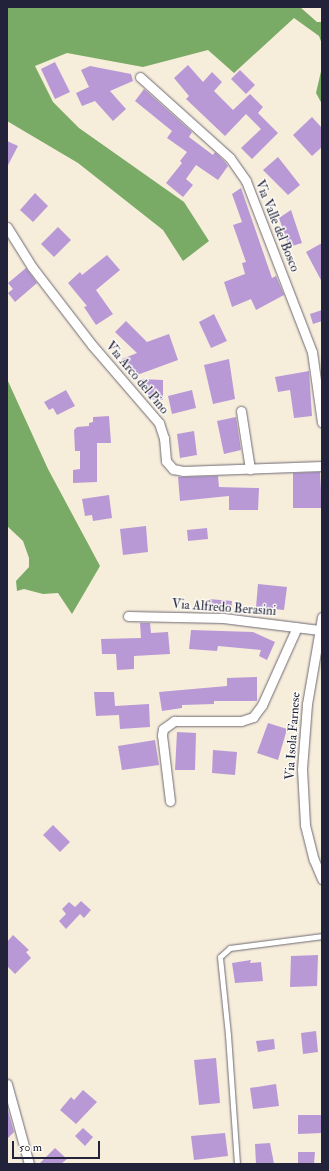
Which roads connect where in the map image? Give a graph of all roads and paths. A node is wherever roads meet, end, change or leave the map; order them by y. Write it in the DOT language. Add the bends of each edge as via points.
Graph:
graph roads {
  1 [pos="140,77"];
  2 [pos="7,227"];
  3 [pos="241,411"];
  4 [pos="322,422"];
  5 [pos="322,466"];
  6 [pos="250,469"];
  7 [pos="128,616"];
  8 [pos="322,618"];
  9 [pos="297,627"];
  10 [pos="319,630"];
  11 [pos="170,801"];
  12 [pos="322,879"];
  13 [pos="322,936"];
  14 [pos="7,1084"];
  15 [pos="29,1164"];
  16 [pos="237,1164"];
  1 -- 4 [label="street, Via Valle del Bosco" via="230,158 246,181 312,352"];
  2 -- 6 [label="street, Via Arco del Pino" via="26,259 70,316 159,423 170,466 183,471"];
  3 -- 6 [label="street"];
  5 -- 6 [label="street, Via Arco del Pino"];
  7 -- 9 [label="street, Via Alfredo Berasini" via="223,618"];
  8 -- 10 [label="street, Via Isola Farnese"];
  9 -- 10 [label="street, Via Alfredo Berasini"];
  9 -- 11 [label="street" via="262,705 253,717 241,721 174,721 163,729"];
  10 -- 12 [label="street, Via Isola Farnese" via="305,717 302,769 305,825"];
  13 -- 16 [label="lane" via="230,948 220,958"];
  14 -- 15 [label="street"];
}
